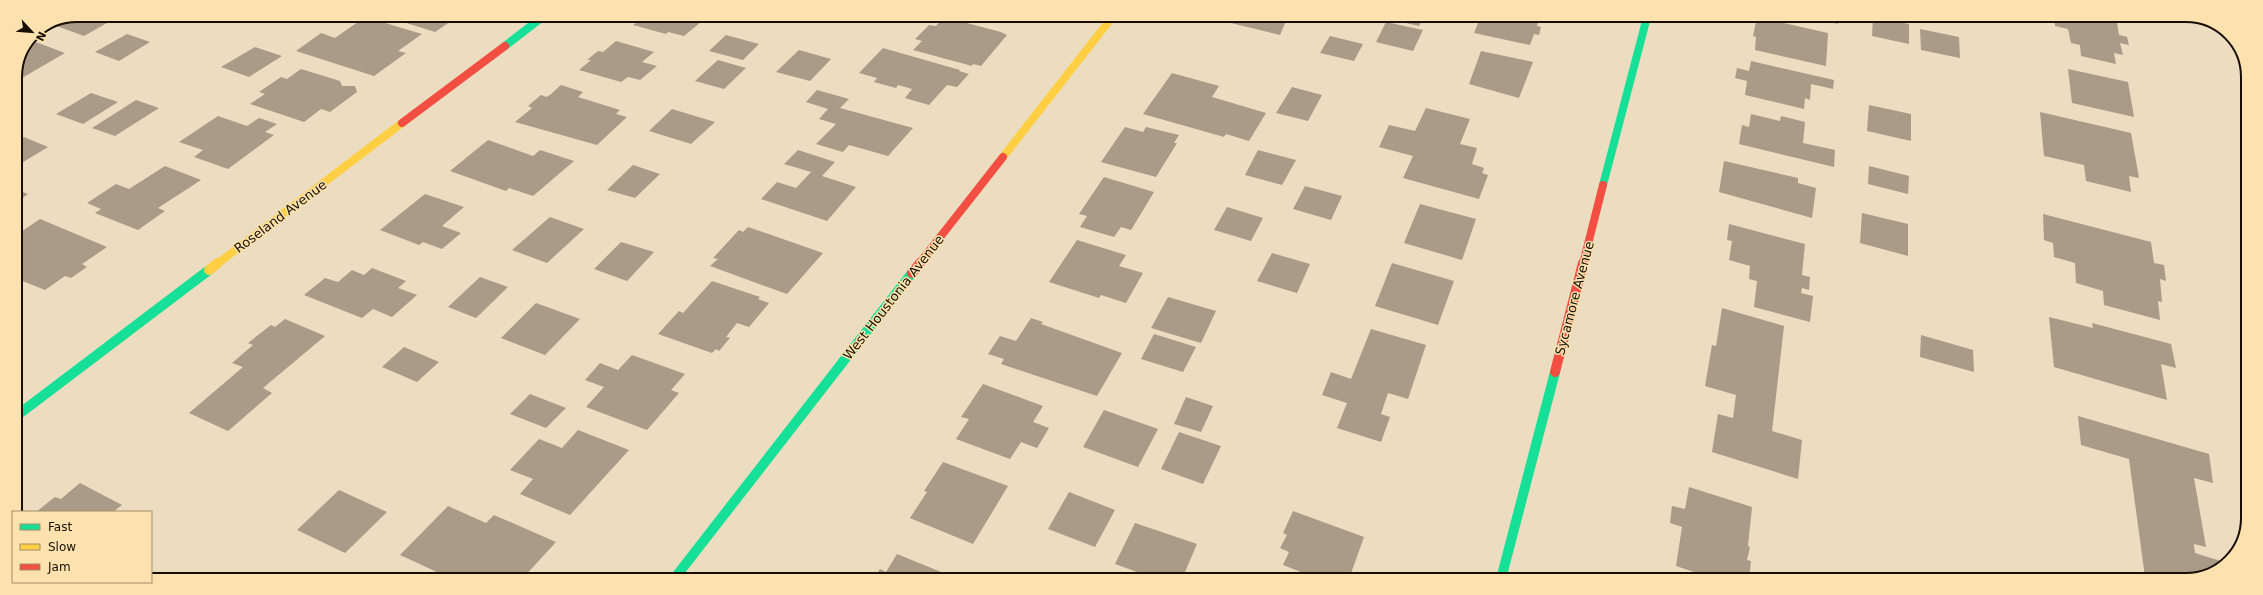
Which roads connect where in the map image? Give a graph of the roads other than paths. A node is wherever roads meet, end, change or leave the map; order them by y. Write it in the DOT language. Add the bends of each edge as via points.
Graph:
graph roads {
  1 [pos="537,22"];
  2 [pos="1108,22"];
  3 [pos="1645,22"];
  4 [pos="22,412"];
  5 [pos="678,573"];
  6 [pos="1503,573"];
  1 -- 4 [label="street, Roseland Avenue"];
  2 -- 5 [label="street, West Houstonia Avenue"];
  3 -- 6 [label="street, Sycamore Avenue"];
}
